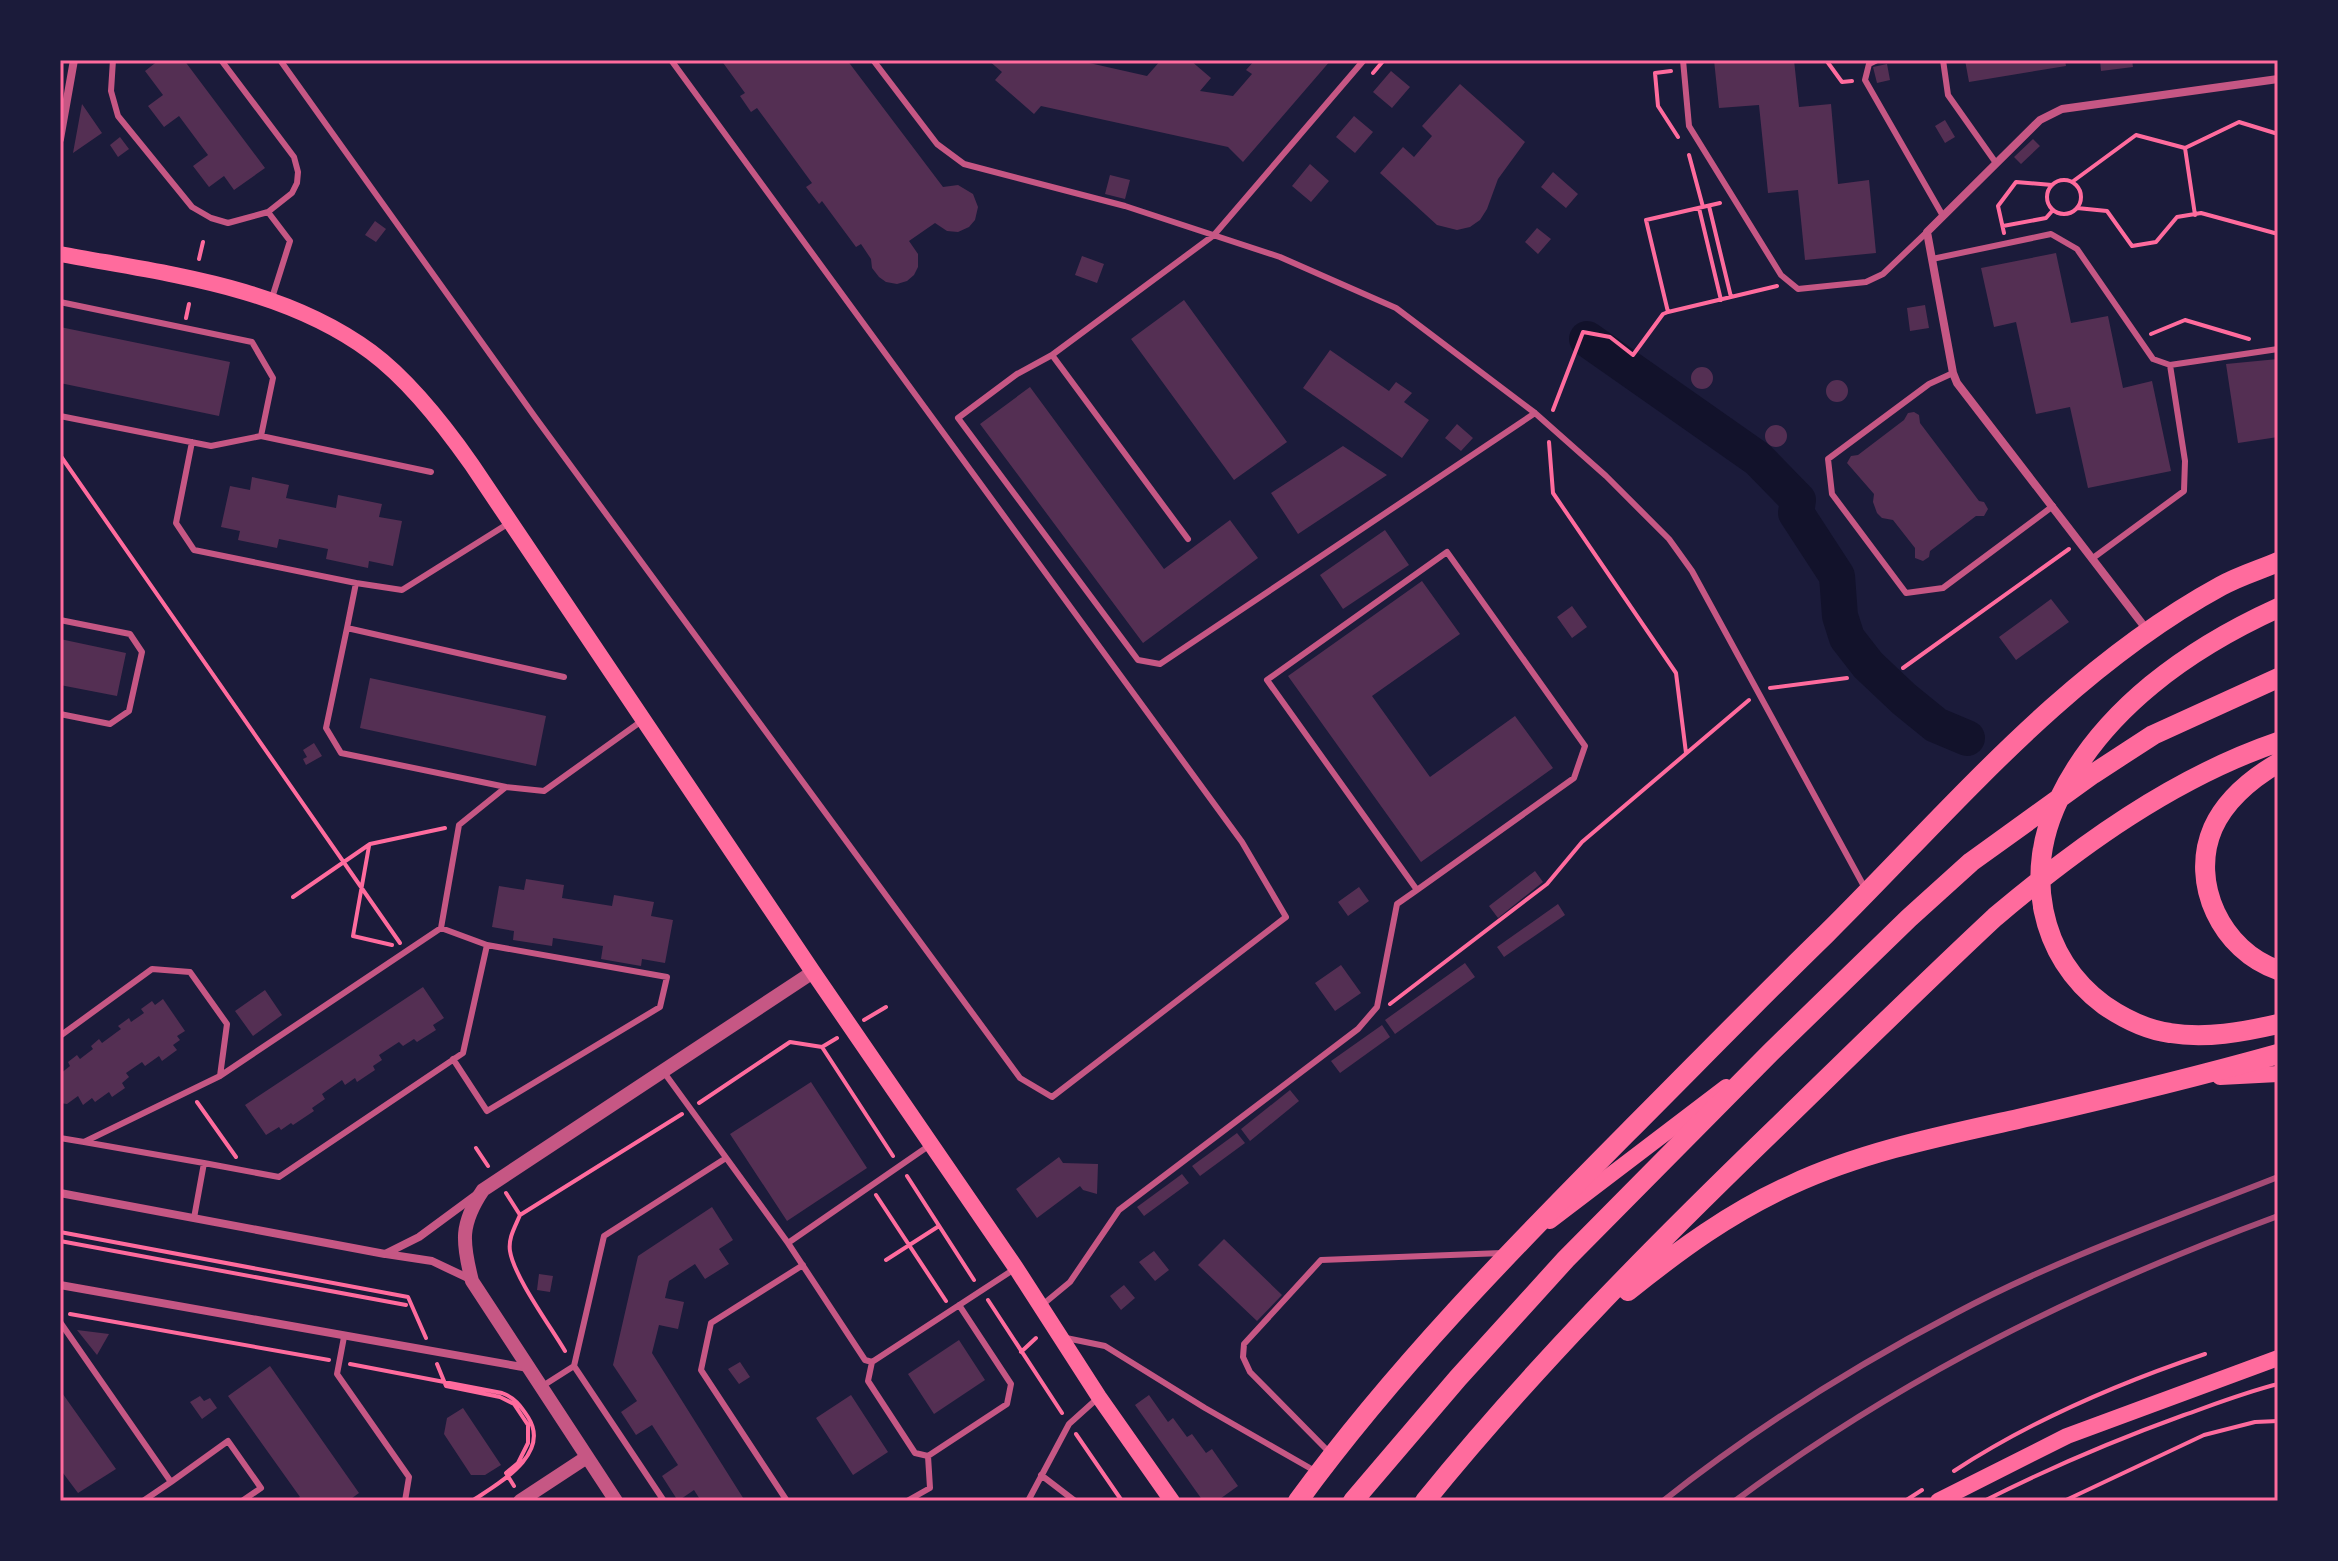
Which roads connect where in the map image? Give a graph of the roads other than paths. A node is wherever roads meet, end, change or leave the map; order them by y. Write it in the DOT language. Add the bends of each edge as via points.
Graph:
graph roads {
  1 [pos="74,60"];
  2 [pos="113,60"];
  3 [pos="221,60"];
  4 [pos="280,60"];
  5 [pos="671,60"];
  6 [pos="873,60"];
  7 [pos="1364,60"];
  8 [pos="1683,60"];
  9 [pos="1877,60"];
  10 [pos="1943,60"];
  11 [pos="2278,79"];
  12 [pos="60,139"];
  13 [pos="1996,163"];
  14 [pos="268,212"];
  15 [pos="1943,216"];
  16 [pos="1927,232"];
  17 [pos="1214,235"];
  18 [pos="60,254"];
  19 [pos="1932,259"];
  20 [pos="271,301"];
  21 [pos="60,302"];
  22 [pos="2278,349"];
  23 [pos="1052,355"];
  24 [pos="2170,365"];
  25 [pos="1953,373"];
  26 [pos="1535,413"];
  27 [pos="60,416"];
  28 [pos="261,436"];
  29 [pos="192,442"];
  30 [pos="431,472"];
  31 [pos="2053,506"];
  32 [pos="510,522"];
  33 [pos="1188,539"];
  34 [pos="2093,558"];
  35 [pos="2278,562"];
  36 [pos="356,583"];
  37 [pos="2278,608"];
  38 [pos="60,620"];
  39 [pos="347,628"];
  40 [pos="2148,631"];
  41 [pos="564,677"];
  42 [pos="2278,678"];
  43 [pos="60,714"];
  44 [pos="643,720"];
  45 [pos="2278,742"];
  46 [pos="2278,763"];
  47 [pos="506,787"];
  48 [pos="1417,890"];
  49 [pos="1868,892"];
  50 [pos="441,928"];
  51 [pos="487,945"];
  52 [pos="2278,970"];
  53 [pos="813,972"];
  54 [pos="2278,1024"];
  55 [pos="60,1036"];
  56 [pos="1771,1052"];
  57 [pos="2278,1054"];
  58 [pos="453,1059"];
  59 [pos="663,1071"];
  60 [pos="2274,1073"];
  61 [pos="220,1076"];
  62 [pos="2161,1086"];
  63 [pos="60,1138"];
  64 [pos="84,1142"];
  65 [pos="931,1144"];
  66 [pos="726,1158"];
  67 [pos="204,1163"];
  68 [pos="483,1190"];
  69 [pos="60,1193"];
  70 [pos="194,1218"];
  71 [pos="788,1243"];
  72 [pos="1510,1252"];
  73 [pos="385,1254"];
  74 [pos="803,1265"];
  75 [pos="1016,1268"];
  76 [pos="472,1281"];
  77 [pos="60,1285"];
  78 [pos="959,1305"];
  79 [pos="1041,1306"];
  80 [pos="60,1322"];
  81 [pos="344,1337"];
  82 [pos="1060,1337"];
  83 [pos="1555,1350"];
  84 [pos="2278,1358"];
  85 [pos="872,1362"];
  86 [pos="574,1366"];
  87 [pos="529,1368"];
  88 [pos="541,1387"];
  89 [pos="1099,1397"];
  90 [pos="1332,1454"];
  91 [pos="928,1456"];
  92 [pos="587,1457"];
  93 [pos="1319,1473"];
  94 [pos="1041,1475"];
  95 [pos="171,1482"];
  96 [pos="923,1492"];
  97 [pos="522,1500"];
  98 [pos="143,1501"];
  99 [pos="242,1501"];
  100 [pos="405,1501"];
  101 [pos="616,1501"];
  102 [pos="664,1501"];
  103 [pos="787,1501"];
  104 [pos="907,1501"];
  105 [pos="929,1501"];
  106 [pos="1028,1501"];
  107 [pos="1075,1501"];
  108 [pos="1172,1501"];
  109 [pos="1298,1501"];
  110 [pos="1353,1501"];
  111 [pos="1425,1501"];
  112 [pos="1938,1501"];
  1 -- 12 [label="street"];
  2 -- 14 [label="lane" via="111,91 118,116 192,207 228,223"];
  3 -- 14 [label="lane" via="294,157 297,183"];
  4 -- 5 [label="lane" via="1020,1078 1052,1097 1286,917 1242,842"];
  6 -- 17 [label="lane" via="937,144 964,164"];
  7 -- 17 [label="lane"];
  8 -- 16 [label="lane" via="1689,126 1785,278 1798,289 1866,282 1883,274"];
  9 -- 15 [label="lane" via="1869,64 1865,80"];
  10 -- 13 [label="lane" via="1948,95"];
  11 -- 13 [label="street" via="2062,109 2040,120"];
  13 -- 15 [label="street"];
  14 -- 20 [label="lane" via="290,241"];
  15 -- 16 [label="street"];
  16 -- 19 [label="street"];
  17 -- 23 [label="lane"];
  17 -- 26 [label="lane" via="1280,257 1396,308"];
  18 -- 20 [label="main road"];
  19 -- 24 [label="lane" via="2051,234 2077,249 2153,359"];
  19 -- 25 [label="street"];
  20 -- 32 [label="main road" via="327,324 372,352 454,439"];
  21 -- 28 [label="lane" via="252,342 273,378"];
  22 -- 24 [label="lane"];
  23 -- 26 [label="lane" via="958,418 1138,660 1160,664"];
  23 -- 33 [label="lane"];
  24 -- 34 [label="lane" via="2185,461 2184,491"];
  25 -- 31 [label="street"];
  25 -- 31 [label="lane" via="1929,384 1828,459 1832,494 1906,593 1943,588"];
  26 -- 49 [label="lane" via="1669,539 1692,571"];
  27 -- 29 [label="lane"];
  28 -- 29 [label="lane" via="211,446"];
  28 -- 30 [label="lane"];
  29 -- 36 [label="lane" via="176,523 194,550"];
  31 -- 34 [label="street"];
  32 -- 36 [label="lane" via="402,590"];
  32 -- 44 [label="main road"];
  34 -- 40 [label="street"];
  35 -- 40 [label="main road" via="2224,583"];
  36 -- 39 [label="lane"];
  37 -- 54 [label="main road" via="2215,638 2144,690 2105,731 2078,765 2047,828 2040,897 2056,951 2074,978 2117,1014 2148,1028 2195,1035"];
  38 -- 43 [label="lane" via="130,634 142,652 129,711 110,724"];
  39 -- 41 [label="lane"];
  39 -- 47 [label="lane" via="326,728 341,753"];
  40 -- 49 [label="main road" via="2045,714"];
  42 -- 56 [label="main road" via="2153,735 2029,819 1971,862"];
  44 -- 47 [label="lane" via="544,791"];
  44 -- 53 [label="main road"];
  45 -- 83 [label="main road" via="2244,753 2169,792 2043,877 1929,978"];
  46 -- 52 [label="main road" via="2239,790 2226,807 2213,827 2206,863 2211,901 2226,932 2255,959"];
  47 -- 50 [label="lane" via="459,825"];
  48 -- 48 [label="lane" via="1574,778 1585,746 1447,552 1267,680"];
  48 -- 79 [label="lane" via="1397,904 1377,1007 1358,1029 1119,1210 1070,1282"];
  49 -- 72 [label="main road"];
  50 -- 51 [label="lane"];
  50 -- 61 [label="lane"];
  51 -- 58 [label="lane" via="463,1053"];
  51 -- 58 [label="lane" via="667,977 660,1007 487,1111"];
  53 -- 59 [label="street"];
  53 -- 65 [label="main road"];
  55 -- 61 [label="lane" via="152,969 190,972 227,1024"];
  56 -- 72 [label="main road"];
  56 -- 110 [label="main road" via="1566,1259"];
  57 -- 62 [label="main road"];
  58 -- 67 [label="lane" via="279,1177"];
  59 -- 66 [label="lane"];
  59 -- 68 [label="street"];
  60 -- 62 [label="main road"];
  61 -- 64 [label="lane"];
  62 -- 83 [label="main road" via="1918,1142 1792,1184 1681,1249"];
  63 -- 64 [label="lane"];
  64 -- 67 [label="lane"];
  65 -- 71 [label="lane"];
  65 -- 75 [label="main road"];
  66 -- 71 [label="lane"];
  66 -- 86 [label="lane" via="604,1236"];
  67 -- 70 [label="lane"];
  68 -- 73 [label="street" via="419,1237"];
  68 -- 76 [label="street" via="469,1210 465,1230"];
  69 -- 70 [label="street"];
  70 -- 73 [label="street"];
  71 -- 74 [label="lane"];
  72 -- 90 [label="main road"];
  72 -- 90 [label="lane" via="1321,1260 1244,1344 1250,1372"];
  73 -- 76 [label="street" via="432,1261"];
  74 -- 85 [label="lane" via="865,1360"];
  74 -- 103 [label="lane" via="711,1323 701,1370"];
  75 -- 78 [label="lane"];
  75 -- 79 [label="main road"];
  76 -- 87 [label="street"];
  77 -- 81 [label="street"];
  78 -- 85 [label="lane"];
  78 -- 91 [label="lane" via="1011,1384 1007,1404"];
  79 -- 82 [label="main road"];
  80 -- 95 [label="lane"];
  81 -- 87 [label="street"];
  81 -- 100 [label="lane" via="337,1374 409,1477"];
  82 -- 89 [label="main road"];
  82 -- 93 [label="lane" via="1105,1346"];
  83 -- 111 [label="main road"];
  84 -- 112 [label="main road" via="2067,1436"];
  85 -- 91 [label="lane" via="868,1381 915,1453"];
  86 -- 88 [label="lane"];
  86 -- 102 [label="lane"];
  87 -- 88 [label="street"];
  88 -- 92 [label="street"];
  89 -- 94 [label="lane" via="1069,1424"];
  89 -- 108 [label="main road"];
  90 -- 93 [label="main road"];
  91 -- 96 [label="lane" via="930,1488"];
  92 -- 97 [label="street"];
  92 -- 101 [label="street"];
  93 -- 109 [label="main road"];
  94 -- 106 [label="lane"];
  94 -- 107 [label="lane"];
  95 -- 98 [label="lane"];
  95 -- 99 [label="lane" via="228,1441 261,1488"];
  96 -- 104 [label="lane"];
  96 -- 105 [label="lane"];
}
